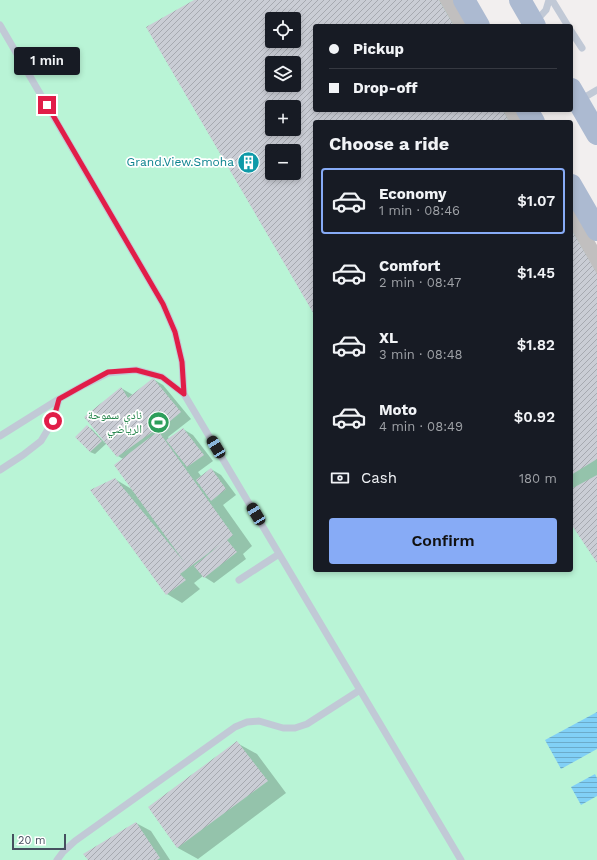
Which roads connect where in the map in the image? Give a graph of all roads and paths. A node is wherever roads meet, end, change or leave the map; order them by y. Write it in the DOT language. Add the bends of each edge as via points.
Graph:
graph roads {
  1 [pos="464,0"];
  2 [pos="520,0"];
  3 [pos="549,0"];
  4 [pos="552,0"];
  5 [pos="478,24"];
  6 [pos="533,24"];
  7 [pos="535,24"];
  8 [pos="567,24"];
  9 [pos="0,25"];
  10 [pos="573,34"];
  11 [pos="582,48"];
  12 [pos="597,90"];
  13 [pos="575,95"];
  14 [pos="597,134"];
  15 [pos="573,188"];
  16 [pos="597,230"];
  17 [pos="184,394"];
  18 [pos="59,399"];
  19 [pos="0,436"];
  20 [pos="0,470"];
  21 [pos="279,554"];
  22 [pos="239,580"];
  23 [pos="360,690"];
  24 [pos="57,860"];
  25 [pos="461,860"];
  1 -- 5 [label="main road"];
  2 -- 6 [label="main road"];
  3 -- 7 [label="lane" via="546,10"];
  4 -- 8 [label="lane"];
  9 -- 17 [label="lane" via="163,304 175,332 182,362"];
  10 -- 11 [label="lane"];
  12 -- 13 [label="lane"];
  13 -- 14 [label="main road"];
  15 -- 16 [label="main road"];
  17 -- 18 [label="lane" via="162,377 136,370 108,372"];
  17 -- 21 [label="lane"];
  18 -- 19 [label="lane"];
  18 -- 20 [label="lane" via="53,421 41,441"];
  21 -- 22 [label="lane"];
  21 -- 23 [label="lane"];
  23 -- 24 [label="lane" via="307,724 296,728 283,728 260,721 247,722 236,727 75,841"];
  23 -- 25 [label="lane"];
}
